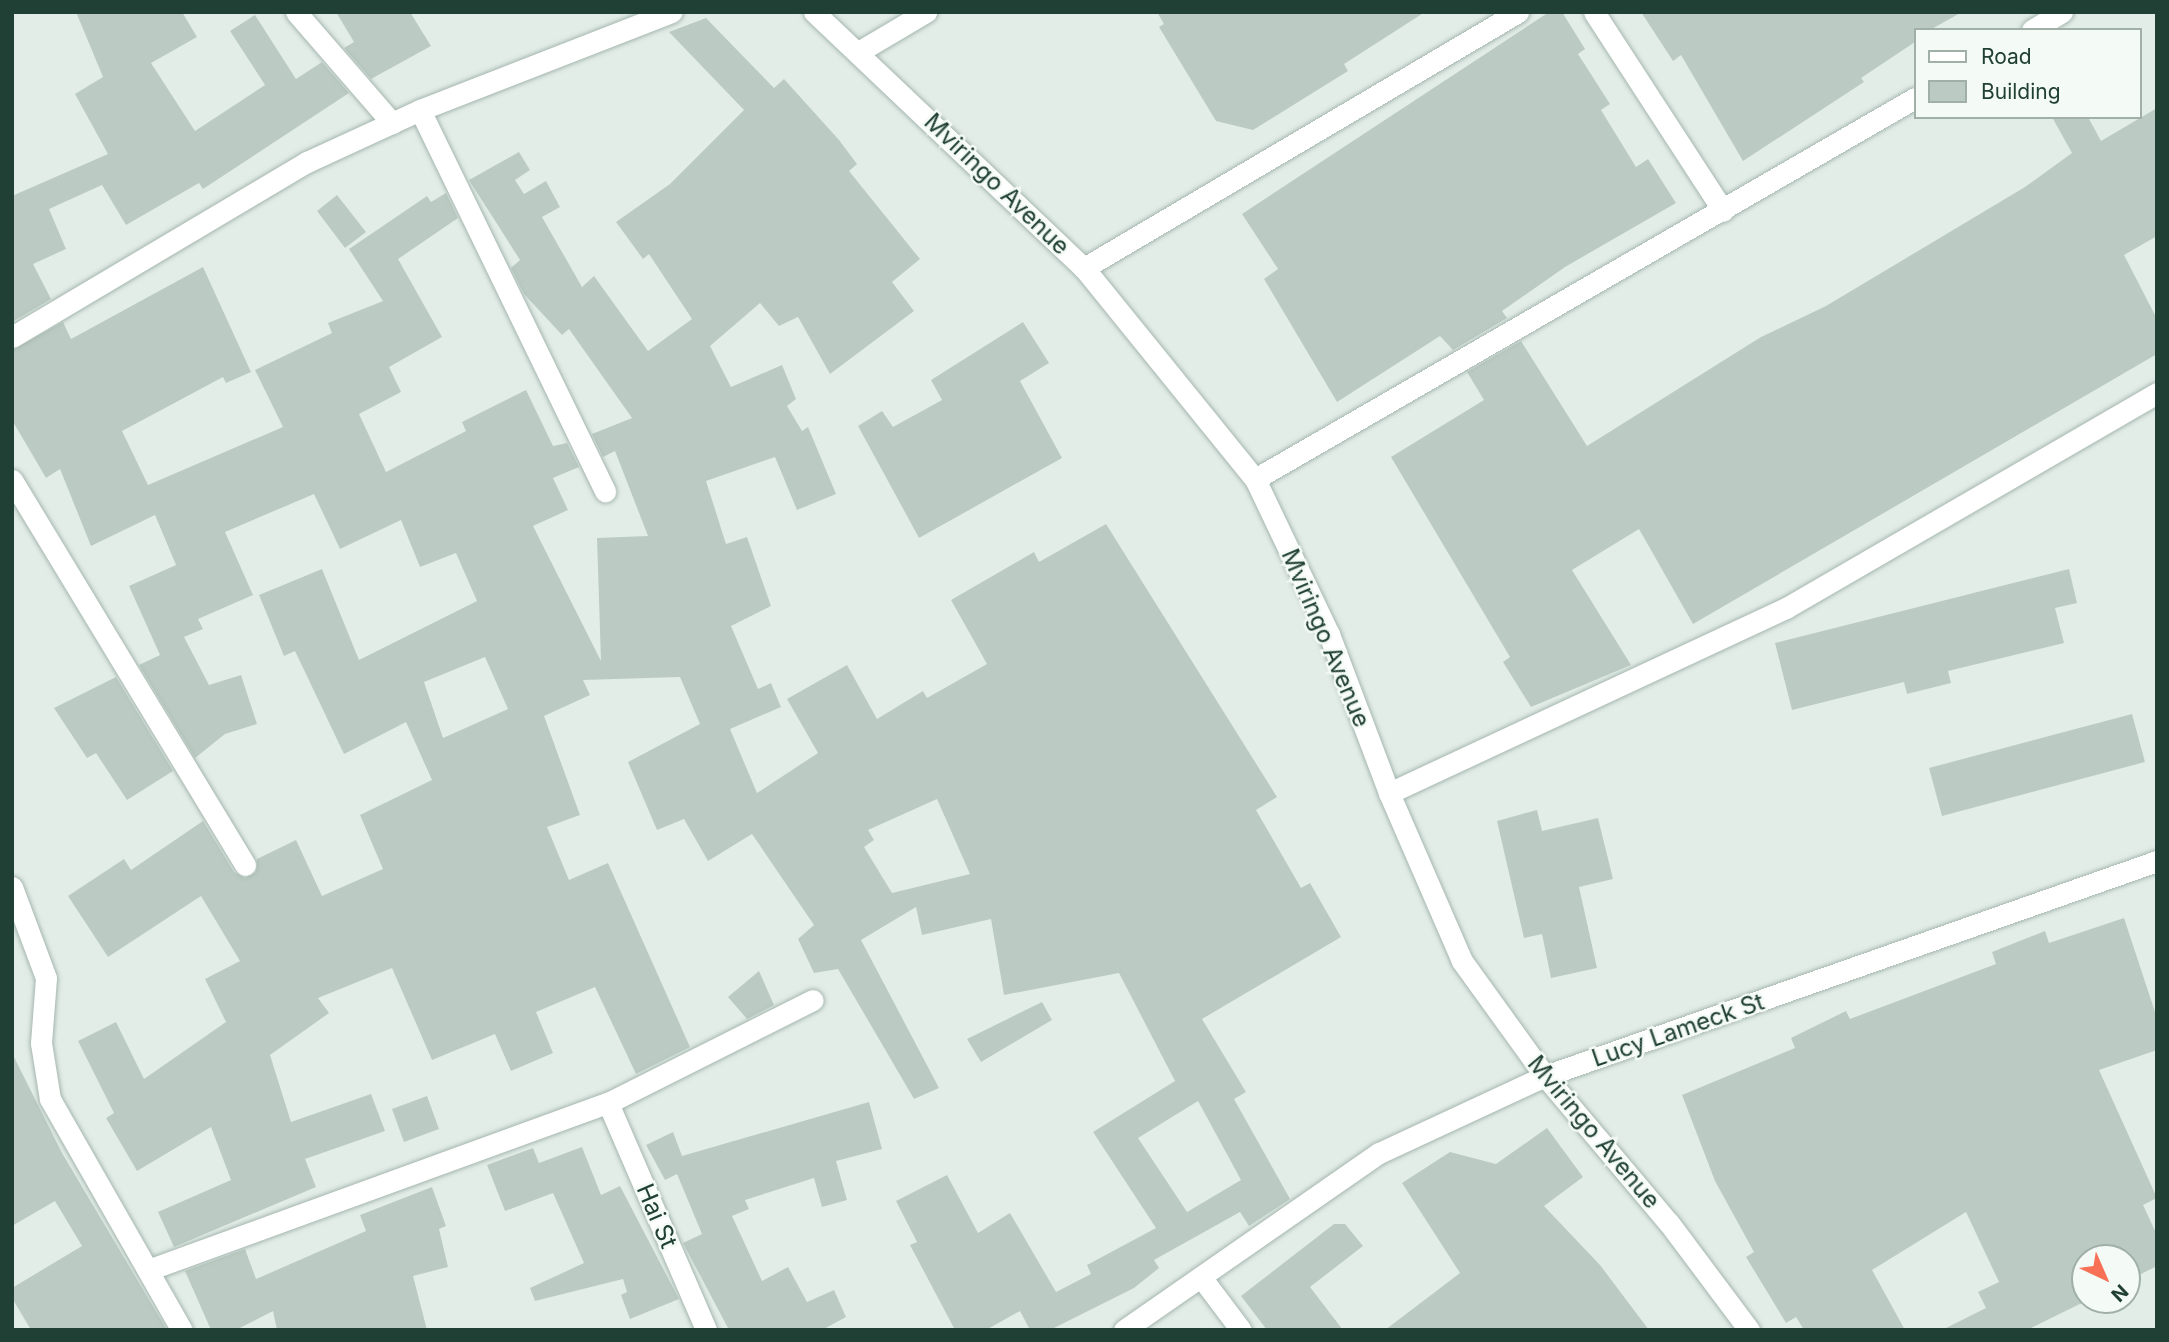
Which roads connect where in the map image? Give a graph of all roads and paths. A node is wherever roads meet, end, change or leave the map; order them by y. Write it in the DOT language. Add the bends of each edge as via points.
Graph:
graph roads {
  1 [pos="296,12"];
  2 [pos="672,12"];
  3 [pos="814,12"];
  4 [pos="926,12"];
  5 [pos="1518,12"];
  6 [pos="1594,12"];
  7 [pos="2062,12"];
  8 [pos="2035,28"];
  9 [pos="860,51"];
  10 [pos="1913,99"];
  11 [pos="420,110"];
  12 [pos="392,123"];
  13 [pos="1723,211"];
  14 [pos="1084,268"];
  15 [pos="12,337"];
  16 [pos="2157,393"];
  17 [pos="1255,479"];
  18 [pos="12,480"];
  19 [pos="605,491"];
  20 [pos="1389,793"];
  21 [pos="2157,861"];
  22 [pos="245,865"];
  23 [pos="12,887"];
  24 [pos="813,1000"];
  25 [pos="1545,1076"];
  26 [pos="608,1103"];
  27 [pos="148,1270"];
  28 [pos="1201,1277"];
  29 [pos="182,1330"];
  30 [pos="706,1330"];
  31 [pos="1124,1330"];
  32 [pos="1241,1330"];
  33 [pos="1749,1330"];
  1 -- 12 [label="street"];
  2 -- 11 [label="street"];
  3 -- 9 [label="street, Mviringo Avenue"];
  4 -- 9 [label="street"];
  5 -- 14 [label="street"];
  6 -- 13 [label="street"];
  7 -- 8 [label="street"];
  9 -- 14 [label="street, Mviringo Avenue"];
  10 -- 13 [label="street"];
  11 -- 12 [label="street"];
  11 -- 19 [label="street"];
  12 -- 15 [label="street" via="307,162"];
  13 -- 17 [label="street"];
  14 -- 17 [label="street, Mviringo Avenue"];
  16 -- 20 [label="street" via="1786,608"];
  17 -- 20 [label="street, Mviringo Avenue" via="1329,634"];
  18 -- 22 [label="street"];
  20 -- 25 [label="street, Mviringo Avenue" via="1462,961"];
  21 -- 25 [label="street, Lucy Lameck St"];
  23 -- 27 [label="street" via="46,978 41,1043 50,1099"];
  24 -- 26 [label="street"];
  25 -- 28 [label="street, Lucy Lameck St" via="1378,1153"];
  25 -- 33 [label="street, Mviringo Avenue" via="1669,1223"];
  26 -- 27 [label="street"];
  26 -- 30 [label="street, Hai St"];
  27 -- 29 [label="street"];
  28 -- 31 [label="street, Lucy Lameck St"];
  28 -- 32 [label="street"];
}
